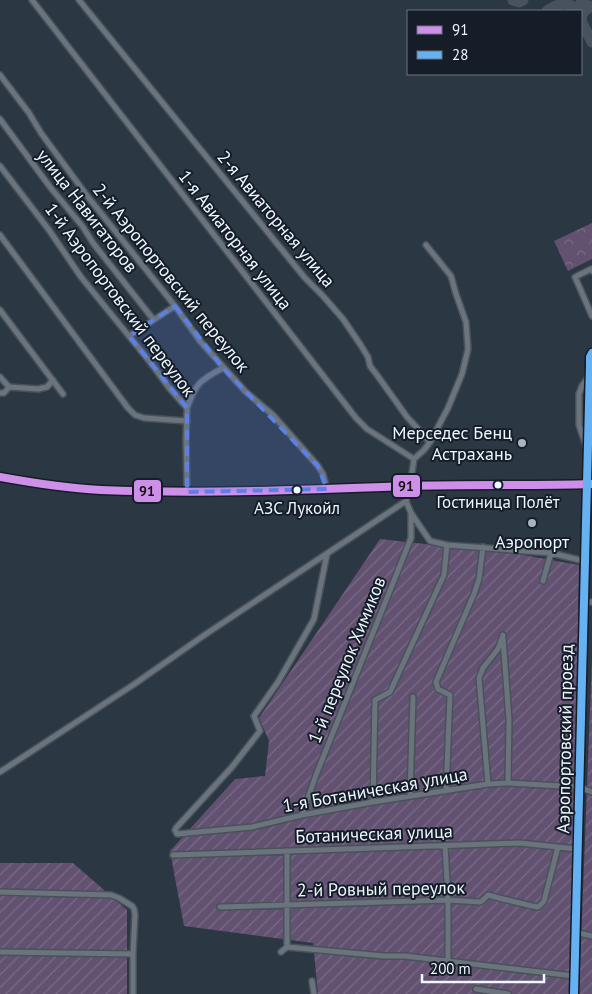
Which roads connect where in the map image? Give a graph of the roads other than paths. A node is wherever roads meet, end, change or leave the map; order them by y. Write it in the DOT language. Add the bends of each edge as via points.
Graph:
graph roads {
  1 [pos="32,0"];
  2 [pos="79,0"];
  3 [pos="0,75"];
  4 [pos="0,119"];
  5 [pos="0,166"];
  6 [pos="0,235"];
  7 [pos="426,245"];
  8 [pos="592,271"];
  9 [pos="175,306"];
  10 [pos="0,310"];
  11 [pos="592,316"];
  12 [pos="153,319"];
  13 [pos="129,336"];
  14 [pos="591,356"];
  15 [pos="223,368"];
  16 [pos="0,377"];
  17 [pos="53,380"];
  18 [pos="9,387"];
  19 [pos="0,393"];
  20 [pos="63,394"];
  21 [pos="187,408"];
  22 [pos="187,421"];
  23 [pos="430,442"];
  24 [pos="414,459"];
  25 [pos="0,478"];
  26 [pos="589,484"];
  27 [pos="410,486"];
  28 [pos="327,489"];
  29 [pos="187,492"];
  30 [pos="406,502"];
  31 [pos="411,513"];
  32 [pos="447,545"];
  33 [pos="484,547"];
  34 [pos="551,553"];
  35 [pos="327,554"];
  36 [pos="584,561"];
  37 [pos="543,581"];
  38 [pos="583,602"];
  39 [pos="592,602"];
  40 [pos="412,697"];
  41 [pos="0,772"];
  42 [pos="508,783"];
  43 [pos="488,784"];
  44 [pos="579,787"];
  45 [pos="446,791"];
  46 [pos="592,792"];
  47 [pos="410,796"];
  48 [pos="373,802"];
  49 [pos="302,815"];
  50 [pos="445,845"];
  51 [pos="558,847"];
  52 [pos="577,849"];
  53 [pos="287,851"];
  54 [pos="173,855"];
  55 [pos="0,892"];
  56 [pos="448,900"];
  57 [pos="287,905"];
  58 [pos="220,907"];
  59 [pos="575,932"];
  60 [pos="592,936"];
  61 [pos="287,947"];
  62 [pos="0,952"];
  63 [pos="280,952"];
  64 [pos="133,954"];
  65 [pos="448,961"];
  66 [pos="574,976"];
  67 [pos="312,981"];
  68 [pos="476,989"];
  69 [pos="133,994"];
  70 [pos="314,994"];
  71 [pos="508,994"];
  72 [pos="574,994"];
  1 -- 24 [label="street, 1-я Авиаторная улица" via="356,418 367,429"];
  2 -- 23 [label="street, 2-я Авиаторная улица" via="305,278 343,319 377,376"];
  3 -- 9 [label="street, 2-й Аэропортовский переулок" via="88,197"];
  4 -- 12 [label="street, улица Навигаторов"];
  5 -- 13 [label="street, 1-й Аэропортовский переулок" via="50,230 81,277"];
  6 -- 22 [label="street" via="128,408 144,418"];
  7 -- 23 [label="street" via="451,276 466,322 468,349 462,374"];
  8 -- 11 [label="street" via="575,277"];
  9 -- 12 [label="street"];
  9 -- 15 [label="street, 2-й Аэропортовский переулок"];
  10 -- 17 [label="street"];
  12 -- 13 [label="street"];
  13 -- 21 [label="street, 1-й Аэропортовский переулок"];
  14 -- 26 [label="main road, Аэропортовский проезд" via="587,449"];
  15 -- 21 [label="street" via="204,378 193,390"];
  15 -- 28 [label="street, 2-й Аэропортовский переулок" via="273,415 318,466"];
  16 -- 18 [label="street"];
  17 -- 18 [label="street" via="48,387 38,389"];
  17 -- 20 [label="street"];
  18 -- 19 [label="street" via="4,394"];
  21 -- 22 [label="street, 1-й Аэропортовский переулок"];
  22 -- 29 [label="street, 1-й Аэропортовский переулок"];
  23 -- 24 [label="street"];
  24 -- 27 [label="street"];
  25 -- 29 [label="main road" via="100,490"];
  26 -- 27 [label="main road"];
  26 -- 36 [label="main road, Аэропортовский проезд"];
  27 -- 28 [label="main road"];
  27 -- 30 [label="street"];
  28 -- 29 [label="main road"];
  30 -- 31 [label="street"];
  30 -- 35 [label="street"];
  31 -- 32 [label="street" via="430,541"];
  31 -- 49 [label="street, 1-й переулок Химиков" via="411,538"];
  32 -- 33 [label="street"];
  32 -- 48 [label="street" via="444,575 390,692 375,700"];
  33 -- 34 [label="street"];
  33 -- 45 [label="street" via="474,594 436,682 438,689 450,695"];
  34 -- 36 [label="street"];
  34 -- 37 [label="street"];
  35 -- 41 [label="street"];
  35 -- 49 [label="street, 1-я Ботаническая улица" via="314,619 278,682 254,716 260,731 175,830 177,834 252,826"];
  36 -- 38 [label="main road, Аэропортовский проезд"];
  38 -- 39 [label="street"];
  38 -- 44 [label="main road, Аэропортовский проезд"];
  40 -- 47 [label="street"];
  42 -- 43 [label="street, 1-я Ботаническая улица"];
  42 -- 43 [label="street" via="509,720 503,635 479,678"];
  42 -- 44 [label="street, 1-я Ботаническая улица"];
  43 -- 45 [label="street, 1-я Ботаническая улица"];
  44 -- 46 [label="street, 1-я Ботаническая улица"];
  44 -- 52 [label="main road, Аэропортовский проезд"];
  45 -- 47 [label="street, 1-я Ботаническая улица"];
  47 -- 48 [label="street, 1-я Ботаническая улица"];
  48 -- 49 [label="street, 1-я Ботаническая улица"];
  50 -- 51 [label="street, Ботаническая улица" via="520,843"];
  50 -- 53 [label="street, Ботаническая улица"];
  50 -- 56 [label="street"];
  51 -- 52 [label="street, Ботаническая улица"];
  51 -- 56 [label="street, 2-й Ровный переулок" via="544,900 538,906 488,895 480,902"];
  52 -- 59 [label="main road, Аэропортовский проезд"];
  53 -- 54 [label="street, Ботаническая улица"];
  53 -- 57 [label="street"];
  55 -- 64 [label="street" via="112,894 132,906 135,914"];
  56 -- 57 [label="street, 2-й Ровный переулок"];
  56 -- 65 [label="street"];
  57 -- 58 [label="street, 2-й Ровный переулок"];
  57 -- 61 [label="street"];
  59 -- 60 [label="street"];
  59 -- 66 [label="main road, Аэропортовский проезд"];
  61 -- 63 [label="street"];
  61 -- 65 [label="street"];
  62 -- 64 [label="street"];
  64 -- 69 [label="street"];
  65 -- 66 [label="street"];
  66 -- 72 [label="main road, Аэропортовский проезд"];
  67 -- 70 [label="street"];
  68 -- 71 [label="street"];
}
